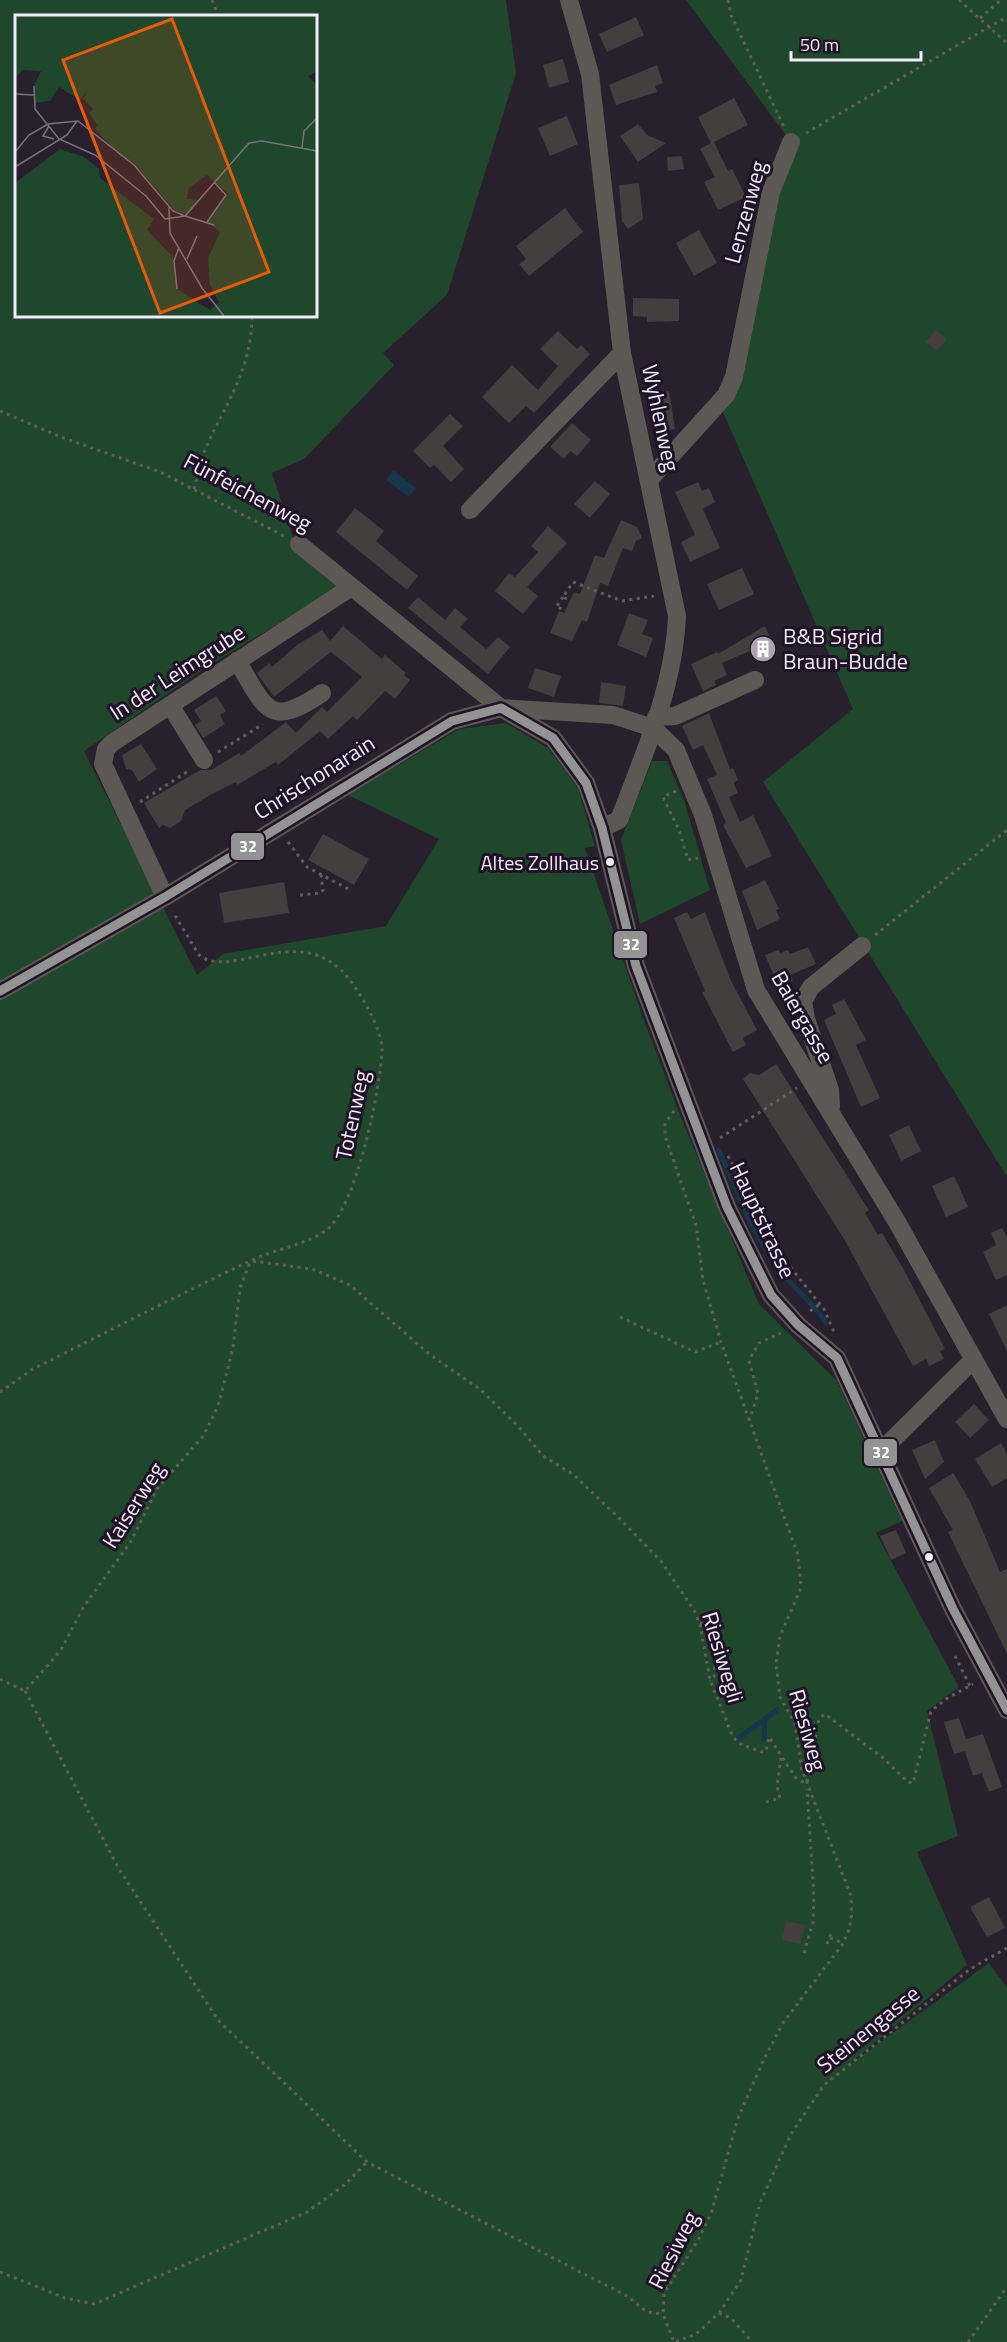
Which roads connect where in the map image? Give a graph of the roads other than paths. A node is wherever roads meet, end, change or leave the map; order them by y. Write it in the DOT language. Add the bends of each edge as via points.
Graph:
graph roads {
  1 [pos="569,0"];
  2 [pos="791,142"];
  3 [pos="622,353"];
  4 [pos="650,479"];
  5 [pos="470,510"];
  6 [pos="299,544"];
  7 [pos="350,588"];
  8 [pos="237,661"];
  9 [pos="755,680"];
  10 [pos="322,693"];
  11 [pos="170,705"];
  12 [pos="501,708"];
  13 [pos="655,723"];
  14 [pos="204,760"];
  15 [pos="599,819"];
  16 [pos="165,897"];
  17 [pos="862,946"];
  18 [pos="0,991"];
  19 [pos="831,1112"];
  20 [pos="972,1360"];
  21 [pos="1007,1419"];
  22 [pos="880,1452"];
  23 [pos="1007,1710"];
  1 -- 3 [label="street, Wyhlenweg" via="590,74"];
  2 -- 4 [label="street, Lenzenweg" via="771,192 734,377 726,395"];
  3 -- 4 [label="street, Wyhlenweg"];
  3 -- 5 [label="street"];
  4 -- 13 [label="street, Wyhlenweg" via="677,616 675,651"];
  6 -- 7 [label="street, Fünfeichenweg"];
  7 -- 8 [label="street, In der Leimgrube"];
  7 -- 12 [label="street, Fünfeichenweg"];
  8 -- 10 [label="street" via="266,708 280,713 297,710"];
  8 -- 11 [label="street, In der Leimgrube"];
  9 -- 13 [label="street"];
  11 -- 14 [label="street"];
  11 -- 16 [label="street, In der Leimgrube" via="112,743 106,749 103,764"];
  12 -- 13 [label="street, Baiergasse" via="613,715"];
  12 -- 15 [label="street" via="553,738 586,783"];
  12 -- 16 [label="street, Chrischonarain" via="452,721"];
  13 -- 15 [label="street, Wyhlenweg" via="619,820"];
  13 -- 19 [label="street, Baiergasse" via="676,750 703,815 756,990"];
  15 -- 22 [label="street, Hauptstrasse" via="636,966 727,1207 771,1295 798,1325 837,1358"];
  16 -- 18 [label="street, Chrischonarain"];
  17 -- 19 [label="street" via="811,987 803,1001 830,1089"];
  19 -- 20 [label="street, Baiergasse" via="897,1222"];
  20 -- 21 [label="street, Baiergasse"];
  20 -- 22 [label="street"];
  22 -- 23 [label="street, Hauptstrasse" via="953,1609"];
}
